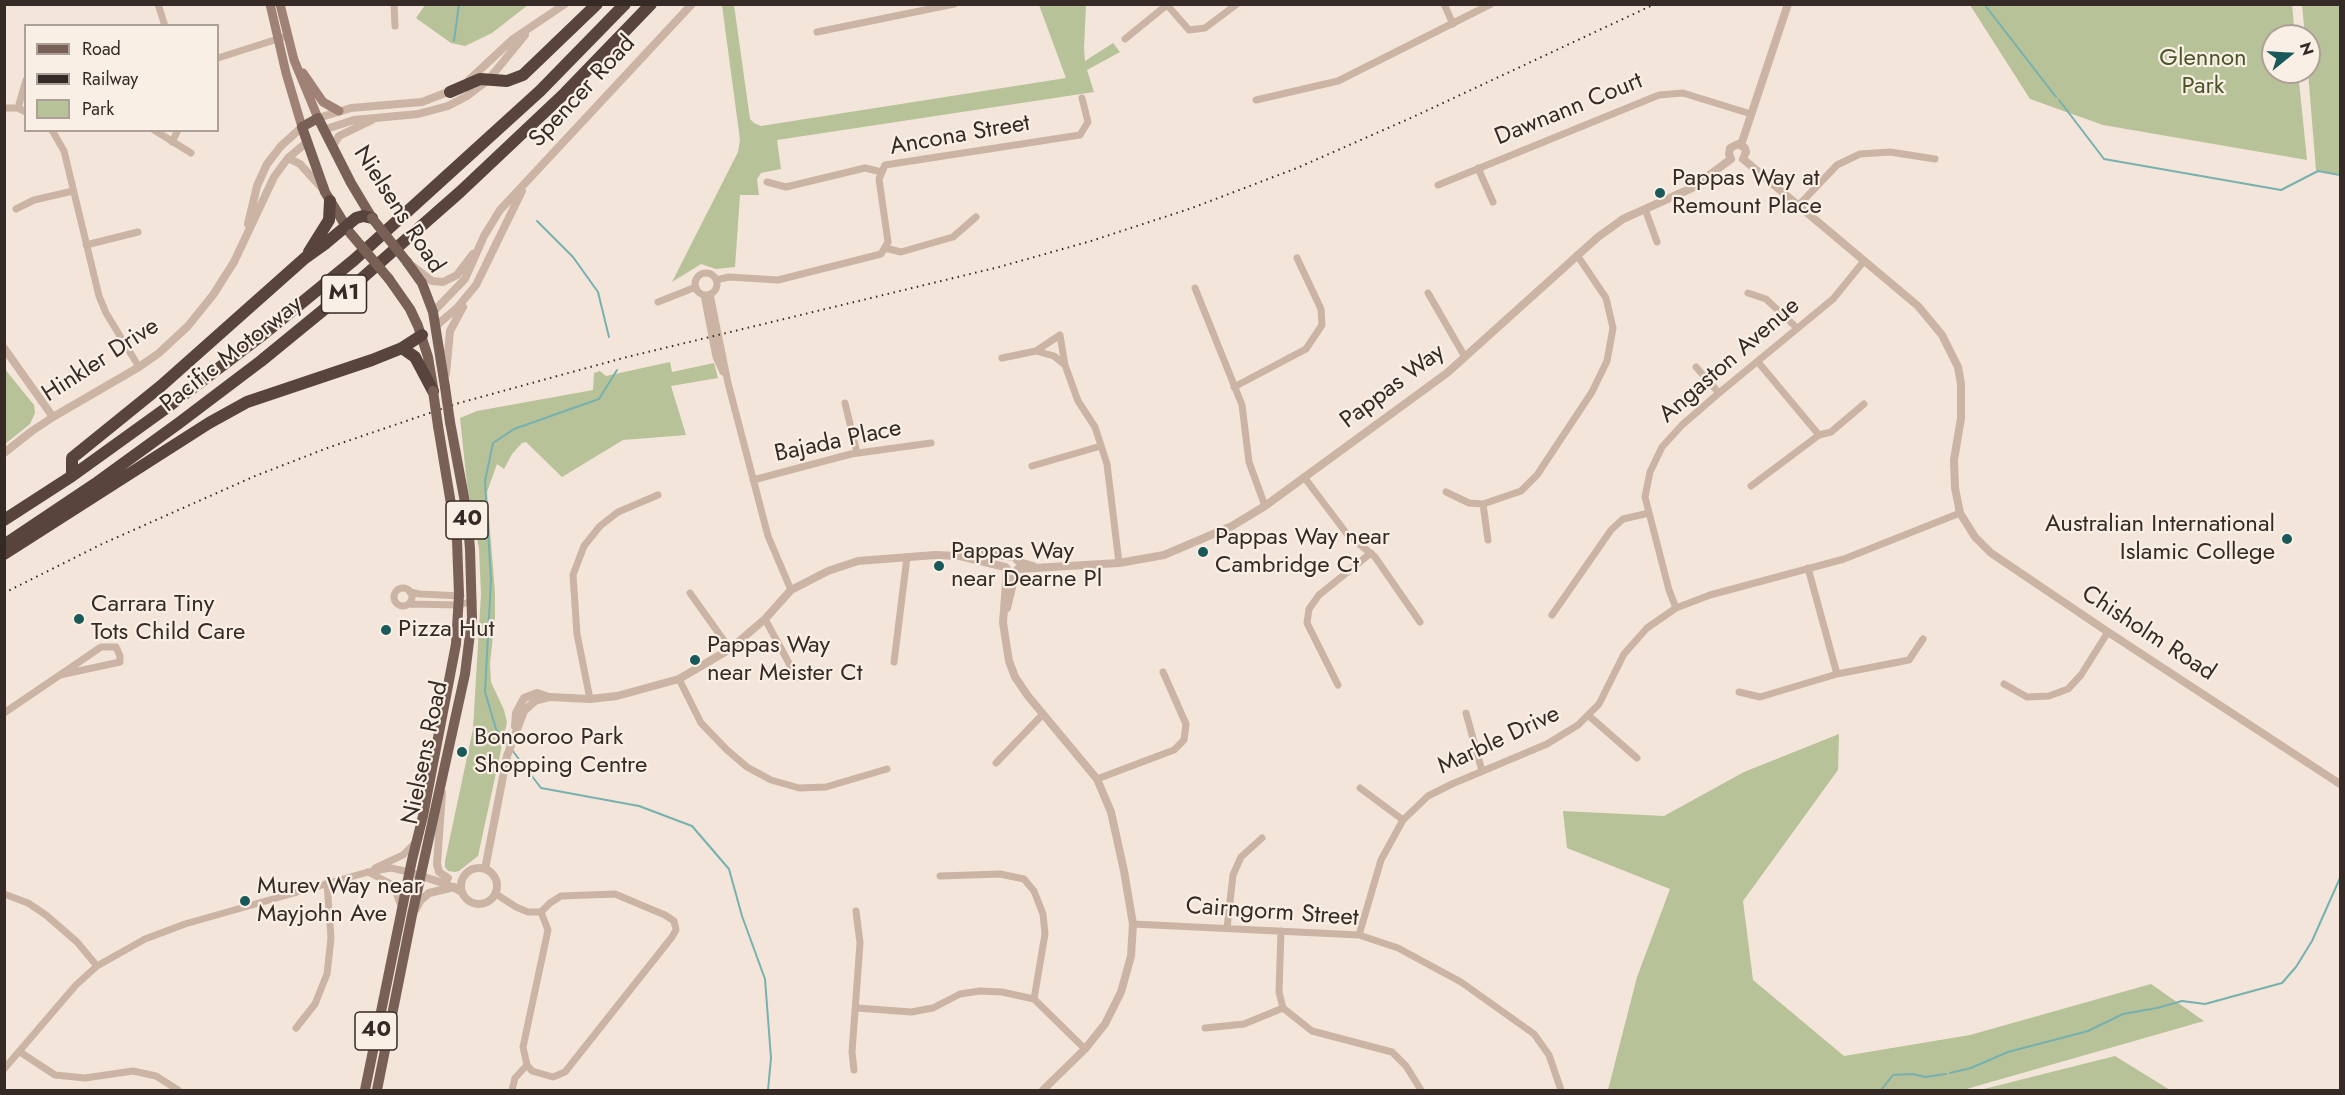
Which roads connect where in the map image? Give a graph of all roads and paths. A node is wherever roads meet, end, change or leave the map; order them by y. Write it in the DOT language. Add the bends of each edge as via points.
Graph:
graph roads {
  1 [pos="158,4"];
  2 [pos="270,4"];
  3 [pos="280,4"];
  4 [pos="394,4"];
  5 [pos="565,4"];
  6 [pos="597,4"];
  7 [pos="625,4"];
  8 [pos="651,4"];
  9 [pos="692,4"];
  10 [pos="954,4"];
  11 [pos="1237,4"];
  12 [pos="1444,4"];
  13 [pos="1491,4"];
  14 [pos="1788,4"];
  15 [pos="1168,5"];
  16 [pos="164,24"];
  17 [pos="1453,24"];
  18 [pos="395,26"];
  19 [pos="531,27"];
  20 [pos="817,32"];
  21 [pos="282,38"];
  22 [pos="1125,39"];
  23 [pos="290,46"];
  24 [pos="219,58"];
  25 [pos="489,79"];
  26 [pos="450,92"];
  27 [pos="24,95"];
  28 [pos="1082,98"];
  29 [pos="1256,100"];
  30 [pos="4,108"];
  31 [pos="22,110"];
  32 [pos="339,111"];
  33 [pos="1751,114"];
  34 [pos="378,117"];
  35 [pos="318,118"];
  36 [pos="302,127"];
  37 [pos="323,130"];
  38 [pos="53,132"];
  39 [pos="157,132"];
  40 [pos="177,132"];
  41 [pos="172,142"];
  42 [pos="307,142"];
  43 [pos="1741,145"];
  44 [pos="332,147"];
  45 [pos="191,153"];
  46 [pos="288,159"];
  47 [pos="1731,159"];
  48 [pos="1743,159"];
  49 [pos="1935,159"];
  50 [pos="1478,168"];
  51 [pos="882,172"];
  52 [pos="528,181"];
  53 [pos="767,182"];
  54 [pos="1438,185"];
  55 [pos="73,191"];
  56 [pos="328,196"];
  57 [pos="1493,202"];
  58 [pos="1799,206"];
  59 [pos="16,209"];
  60 [pos="1645,209"];
  61 [pos="976,217"];
  62 [pos="372,218"];
  63 [pos="348,230"];
  64 [pos="138,232"];
  65 [pos="247,234"];
  66 [pos="484,236"];
  67 [pos="1657,242"];
  68 [pos="86,245"];
  69 [pos="885,248"];
  70 [pos="1577,255"];
  71 [pos="305,258"];
  72 [pos="1298,258"];
  73 [pos="1864,261"];
  74 [pos="408,262"];
  75 [pos="716,280"];
  76 [pos="696,287"];
  77 [pos="1195,288"];
  78 [pos="472,291"];
  79 [pos="1428,293"];
  80 [pos="1748,293"];
  81 [pos="707,294"];
  82 [pos="658,302"];
  83 [pos="433,312"];
  84 [pos="436,325"];
  85 [pos="1797,328"];
  86 [pos="422,335"];
  87 [pos="4,348"];
  88 [pos="402,348"];
  89 [pos="1036,351"];
  90 [pos="1465,357"];
  91 [pos="1002,358"];
  92 [pos="1758,362"];
  93 [pos="1065,366"];
  94 [pos="140,367"];
  95 [pos="1696,367"];
  96 [pos="1234,387"];
  97 [pos="441,388"];
  98 [pos="1719,393"];
  99 [pos="844,403"];
  100 [pos="1864,404"];
  101 [pos="53,417"];
  102 [pos="1819,435"];
  103 [pos="931,443"];
  104 [pos="1101,446"];
  105 [pos="4,453"];
  106 [pos="857,453"];
  107 [pos="1032,466"];
  108 [pos="72,476"];
  109 [pos="1304,477"];
  110 [pos="753,480"];
  111 [pos="1751,486"];
  112 [pos="1446,492"];
  113 [pos="658,495"];
  114 [pos="1483,504"];
  115 [pos="1266,506"];
  116 [pos="1649,513"];
  117 [pos="1960,513"];
  118 [pos="4,520"];
  119 [pos="1488,540"];
  120 [pos="4,545"];
  121 [pos="4,554"];
  122 [pos="1371,554"];
  123 [pos="907,557"];
  124 [pos="1119,563"];
  125 [pos="1007,565"];
  126 [pos="1018,567"];
  127 [pos="1808,568"];
  128 [pos="791,590"];
  129 [pos="410,592"];
  130 [pos="690,593"];
  131 [pos="459,600"];
  132 [pos="473,601"];
  133 [pos="409,604"];
  134 [pos="1676,608"];
  135 [pos="1552,615"];
  136 [pos="765,620"];
  137 [pos="1420,622"];
  138 [pos="1003,623"];
  139 [pos="2108,632"];
  140 [pos="1923,639"];
  141 [pos="730,649"];
  142 [pos="894,662"];
  143 [pos="1163,672"];
  144 [pos="1836,674"];
  145 [pos="60,675"];
  146 [pos="797,678"];
  147 [pos="679,679"];
  148 [pos="2004,684"];
  149 [pos="1338,685"];
  150 [pos="1739,692"];
  151 [pos="590,699"];
  152 [pos="4,713"];
  153 [pos="1466,713"];
  154 [pos="1043,714"];
  155 [pos="1588,715"];
  156 [pos="1637,758"];
  157 [pos="996,763"];
  158 [pos="887,769"];
  159 [pos="1482,771"];
  160 [pos="442,778"];
  161 [pos="1097,779"];
  162 [pos="2340,784"];
  163 [pos="1360,788"];
  164 [pos="1403,820"];
  165 [pos="1262,838"];
  166 [pos="416,843"];
  167 [pos="485,869"];
  168 [pos="368,872"];
  169 [pos="409,872"];
  170 [pos="421,875"];
  171 [pos="940,876"];
  172 [pos="463,877"];
  173 [pos="448,878"];
  174 [pos="327,883"];
  175 [pos="458,889"];
  176 [pos="4,894"];
  177 [pos="496,894"];
  178 [pos="402,909"];
  179 [pos="856,911"];
  180 [pos="541,912"];
  181 [pos="412,915"];
  182 [pos="1133,924"];
  183 [pos="1227,928"];
  184 [pos="1281,931"];
  185 [pos="1359,935"];
  186 [pos="97,966"];
  187 [pos="1034,999"];
  188 [pos="856,1008"];
  189 [pos="1282,1008"];
  190 [pos="296,1028"];
  191 [pos="1205,1028"];
  192 [pos="1085,1049"];
  193 [pos="20,1052"];
  194 [pos="527,1065"];
  195 [pos="4,1069"];
  196 [pos="854,1070"];
  197 [pos="178,1090"];
  198 [pos="365,1090"];
  199 [pos="377,1090"];
  200 [pos="512,1090"];
  201 [pos="1042,1090"];
  202 [pos="1421,1090"];
  203 [pos="1561,1090"];
  1 -- 16 [label="street"];
  2 -- 21 [label="main road, 40"];
  3 -- 21 [label="main road, 40"];
  4 -- 18 [label="street"];
  5 -- 19 [label="street, Hinkler Drive"];
  6 -- 25 [label="highway" via="526,72 507,81"];
  7 -- 108 [label="highway, Pacific Motorway / M1" via="540,91 354,260 202,382"];
  8 -- 120 [label="highway, Pacific Motorway / M1" via="565,93 360,280 179,423"];
  9 -- 52 [label="street, Spencer Road"];
  10 -- 20 [label="street"];
  11 -- 15 [label="street" via="1205,28 1189,30"];
  12 -- 17 [label="street"];
  13 -- 17 [label="street"];
  14 -- 33 [label="street"];
  15 -- 22 [label="street"];
  17 -- 29 [label="street" via="1338,81"];
  19 -- 25 [label="street, Hinkler Drive"];
  19 -- 26 [label="street, Hinkler Drive"];
  21 -- 23 [label="main road, 40"];
  21 -- 24 [label="street"];
  21 -- 36 [label="main road, 40"];
  23 -- 32 [label="main road" via="315,93"];
  23 -- 35 [label="main road, 40"];
  25 -- 26 [label="highway"];
  25 -- 34 [label="street, Hinkler Drive" via="442,108"];
  26 -- 32 [label="street, Hinkler Drive" via="415,103"];
  27 -- 31 [label="street"];
  28 -- 51 [label="street, Ancona Street" via="1088,122 1080,135 885,165"];
  30 -- 31 [label="street"];
  32 -- 35 [label="street, Hinkler Drive"];
  33 -- 43 [label="street"];
  33 -- 50 [label="street, Dawnann Court" via="1683,93 1659,95"];
  34 -- 37 [label="street, Hinkler Drive"];
  34 -- 44 [label="street" via="342,134"];
  35 -- 36 [label="main road, Hinkler Drive"];
  35 -- 37 [label="main road, 40"];
  36 -- 42 [label="main road, 40"];
  36 -- 65 [label="street, Hinkler Drive" via="281,146 263,172"];
  37 -- 42 [label="main road, Hinkler Drive"];
  37 -- 44 [label="main road, Nielsens Road / 40"];
  38 -- 55 [label="street" via="64,150"];
  39 -- 41 [label="street"];
  40 -- 41 [label="street"];
  41 -- 45 [label="street"];
  42 -- 46 [label="street, Hinkler Drive"];
  42 -- 56 [label="main road, Nielsens Road / 40"];
  43 -- 47 [label="street" via="1730,148"];
  43 -- 48 [label="street" via="1746,152"];
  44 -- 62 [label="main road, Nielsens Road / 40"];
  46 -- 56 [label="street" via="300,164"];
  46 -- 65 [label="street, Hinkler Drive" via="274,177"];
  47 -- 48 [label="street"];
  47 -- 60 [label="street, Pappas Way" via="1692,188"];
  48 -- 58 [label="street, Chisholm Road"];
  49 -- 58 [label="street" via="1890,152 1860,154 1837,165"];
  50 -- 54 [label="street, Dawnann Court"];
  50 -- 57 [label="street"];
  51 -- 53 [label="street" via="865,168 786,187"];
  51 -- 69 [label="street, Ancona Street" via="879,179 888,242"];
  52 -- 66 [label="street, Spencer Road" via="500,210"];
  52 -- 78 [label="street, Spencer Road"];
  55 -- 59 [label="street" via="34,200"];
  55 -- 68 [label="street"];
  56 -- 63 [label="main road, Nielsens Road / 40"];
  56 -- 71 [label="highway" via="329,220"];
  58 -- 73 [label="street, Chisholm Road"];
  60 -- 67 [label="street"];
  60 -- 70 [label="street, Pappas Way" via="1623,219"];
  61 -- 69 [label="street" via="953,237 901,252"];
  62 -- 63 [label="highway" via="360,216"];
  62 -- 74 [label="main road, Nielsens Road / 40, bridge"];
  63 -- 71 [label="highway"];
  63 -- 86 [label="main road, Nielsens Road / 40, bridge" via="389,279"];
  64 -- 68 [label="street"];
  65 -- 94 [label="street, Hinkler Drive" via="234,262 201,312"];
  66 -- 74 [label="street" via="465,266 449,281 434,282"];
  66 -- 83 [label="street, Spencer Road" via="463,282"];
  68 -- 94 [label="street" via="106,313"];
  69 -- 75 [label="street" via="881,254 778,280"];
  70 -- 90 [label="street, Pappas Way"];
  70 -- 114 [label="street" via="1606,298 1613,328 1607,361 1592,392 1537,475 1521,491"];
  71 -- 108 [label="highway" via="162,386 72,458"];
  72 -- 96 [label="street" via="1321,309 1322,325 1306,349"];
  73 -- 85 [label="street, Angaston Avenue" via="1833,298"];
  73 -- 117 [label="street, Chisholm Road" via="1918,306 1942,335 1958,367 1962,400 1954,470"];
  74 -- 83 [label="main road, Nielsens Road / 40" via="424,287"];
  75 -- 76 [label="street" via="711,275 701,275"];
  75 -- 81 [label="street" via="715,290"];
  76 -- 81 [label="street"];
  76 -- 82 [label="street"];
  77 -- 96 [label="street"];
  78 -- 84 [label="street, Spencer Road"];
  78 -- 97 [label="street" via="450,331"];
  79 -- 90 [label="street"];
  80 -- 85 [label="street" via="1766,300"];
  81 -- 110 [label="street" via="716,357 728,383"];
  83 -- 84 [label="main road, Nielsens Road / 40"];
  83 -- 86 [label="main road"];
  84 -- 86 [label="main road"];
  84 -- 97 [label="main road, Nielsens Road / 40"];
  85 -- 92 [label="street, Angaston Avenue"];
  86 -- 88 [label="highway"];
  86 -- 97 [label="main road, 40"];
  87 -- 101 [label="street"];
  88 -- 97 [label="highway" via="415,357"];
  88 -- 121 [label="highway" via="247,402"];
  89 -- 91 [label="street"];
  89 -- 93 [label="street" via="1054,356"];
  89 -- 93 [label="street" via="1060,335"];
  90 -- 109 [label="street, Pappas Way"];
  92 -- 98 [label="street, Angaston Avenue"];
  92 -- 102 [label="street"];
  93 -- 104 [label="street"];
  94 -- 101 [label="street, Hinkler Drive"];
  95 -- 98 [label="street"];
  96 -- 115 [label="street" via="1242,405 1249,462"];
  97 -- 131 [label="main road, Nielsens Road / 40, bridge" via="438,426 454,517"];
  97 -- 132 [label="main road, Nielsens Road / 40, bridge" via="466,513"];
  98 -- 116 [label="street, Angaston Avenue" via="1662,447 1650,472 1645,497"];
  99 -- 106 [label="street"];
  100 -- 102 [label="street" via="1831,432"];
  101 -- 105 [label="street, Hinkler Drive"];
  102 -- 111 [label="street"];
  103 -- 106 [label="street, Bajada Place"];
  104 -- 107 [label="street"];
  104 -- 124 [label="street" via="1107,464"];
  106 -- 110 [label="street, Bajada Place"];
  108 -- 118 [label="highway, Pacific Motorway / M1"];
  109 -- 115 [label="street, Pappas Way"];
  109 -- 122 [label="street" via="1347,534"];
  110 -- 128 [label="street" via="768,536"];
  112 -- 114 [label="street" via="1469,503"];
  113 -- 151 [label="street" via="618,512 600,526 584,546 573,575 577,634"];
  114 -- 119 [label="street"];
  115 -- 124 [label="street, Pappas Way" via="1196,543 1164,555"];
  116 -- 134 [label="street, Angaston Avenue"];
  116 -- 135 [label="street" via="1623,519 1611,530"];
  117 -- 127 [label="street, Marble Drive" via="1844,559"];
  117 -- 139 [label="street, Chisholm Road" via="1991,553"];
  122 -- 137 [label="street"];
  122 -- 149 [label="street" via="1319,595 1309,609 1307,623"];
  123 -- 125 [label="street" via="978,552"];
  123 -- 128 [label="street" via="858,561"];
  123 -- 142 [label="street"];
  124 -- 126 [label="street, Pappas Way"];
  125 -- 126 [label="street" via="1010,571"];
  125 -- 126 [label="street" via="1016,558"];
  125 -- 138 [label="street"];
  126 -- 138 [label="street"];
  127 -- 134 [label="street, Marble Drive"];
  127 -- 144 [label="street"];
  128 -- 136 [label="street"];
  129 -- 131 [label="street"];
  129 -- 133 [label="street"];
  129 -- 133 [label="street" via="400,589 395,596 399,604"];
  130 -- 141 [label="street"];
  131 -- 132 [label="street"];
  131 -- 133 [label="street"];
  131 -- 166 [label="main road, Nielsens Road / 40" via="452,670"];
  132 -- 160 [label="main road, Nielsens Road / 40" via="465,674"];
  134 -- 155 [label="street, Marble Drive" via="1647,628 1624,654 1599,704"];
  136 -- 141 [label="street"];
  136 -- 146 [label="street"];
  138 -- 154 [label="street" via="1005,647 1015,677"];
  139 -- 148 [label="street" via="2068,690 2027,697"];
  139 -- 162 [label="street, Chisholm Road"];
  140 -- 144 [label="street" via="1909,660"];
  141 -- 147 [label="street"];
  143 -- 161 [label="street" via="1186,724 1184,740 1174,750"];
  144 -- 150 [label="street" via="1760,697"];
  145 -- 145 [label="street" via="120,662 120,656 116,647 101,647"];
  145 -- 152 [label="street"];
  147 -- 151 [label="street"];
  147 -- 158 [label="street" via="701,723 747,767 771,780 799,788 826,787"];
  151 -- 167 [label="street" via="537,693 524,698 516,713"];
  153 -- 159 [label="street"];
  154 -- 157 [label="street"];
  154 -- 161 [label="street"];
  155 -- 156 [label="street"];
  155 -- 159 [label="street, Marble Drive" via="1548,744"];
  159 -- 164 [label="street, Marble Drive" via="1428,796"];
  160 -- 170 [label="main road, Nielsens Road / 40"];
  160 -- 173 [label="street" via="437,864 439,872"];
  161 -- 182 [label="street" via="1111,812"];
  163 -- 164 [label="street"];
  164 -- 185 [label="street, Marble Drive" via="1381,860"];
  165 -- 183 [label="street" via="1240,857 1233,875"];
  166 -- 168 [label="street" via="403,855"];
  166 -- 169 [label="main road, Nielsens Road / 40"];
  167 -- 172 [label="street" via="471,870"];
  167 -- 177 [label="street" via="495,878"];
  168 -- 169 [label="street" via="392,868"];
  168 -- 174 [label="street"];
  168 -- 178 [label="street" via="393,885"];
  169 -- 170 [label="street"];
  169 -- 178 [label="main road, Nielsens Road / 40"];
  170 -- 173 [label="street"];
  170 -- 175 [label="street"];
  170 -- 181 [label="main road, Nielsens Road / 40"];
  171 -- 187 [label="street" via="1000,874 1023,879 1034,891 1043,914 1045,934"];
  172 -- 173 [label="street"];
  172 -- 175 [label="street"];
  174 -- 186 [label="street" via="170,929"];
  174 -- 190 [label="street" via="331,938 327,974 315,1004"];
  175 -- 177 [label="street" via="478,905"];
  175 -- 181 [label="street" via="429,893"];
  176 -- 186 [label="street" via="46,915"];
  177 -- 180 [label="street" via="528,912"];
  178 -- 198 [label="main road, Nielsens Road / 40"];
  179 -- 188 [label="street" via="860,943"];
  180 -- 194 [label="street" via="548,930 523,1047"];
  180 -- 194 [label="street" via="561,896 615,894 665,915 674,921 676,930 565,1072 553,1077 532,1071"];
  181 -- 199 [label="main road, Nielsens Road / 40"];
  182 -- 183 [label="street, Cairngorm Street"];
  182 -- 192 [label="street" via="1131,956 1121,992 1105,1024"];
  183 -- 184 [label="street, Cairngorm Street"];
  184 -- 185 [label="street, Cairngorm Street"];
  184 -- 189 [label="street"];
  185 -- 203 [label="street, Cairngorm Street" via="1398,948 1461,982 1534,1034 1549,1055"];
  186 -- 193 [label="street"];
  187 -- 188 [label="street" via="980,991 911,1012"];
  187 -- 192 [label="street"];
  188 -- 196 [label="street"];
  189 -- 191 [label="street" via="1244,1024"];
  189 -- 202 [label="street" via="1312,1031 1392,1052"];
  192 -- 201 [label="street"];
  193 -- 195 [label="street"];
  193 -- 197 [label="street" via="55,1075 85,1078 134,1071 156,1076"];
  194 -- 200 [label="street" via="515,1078"];
}
